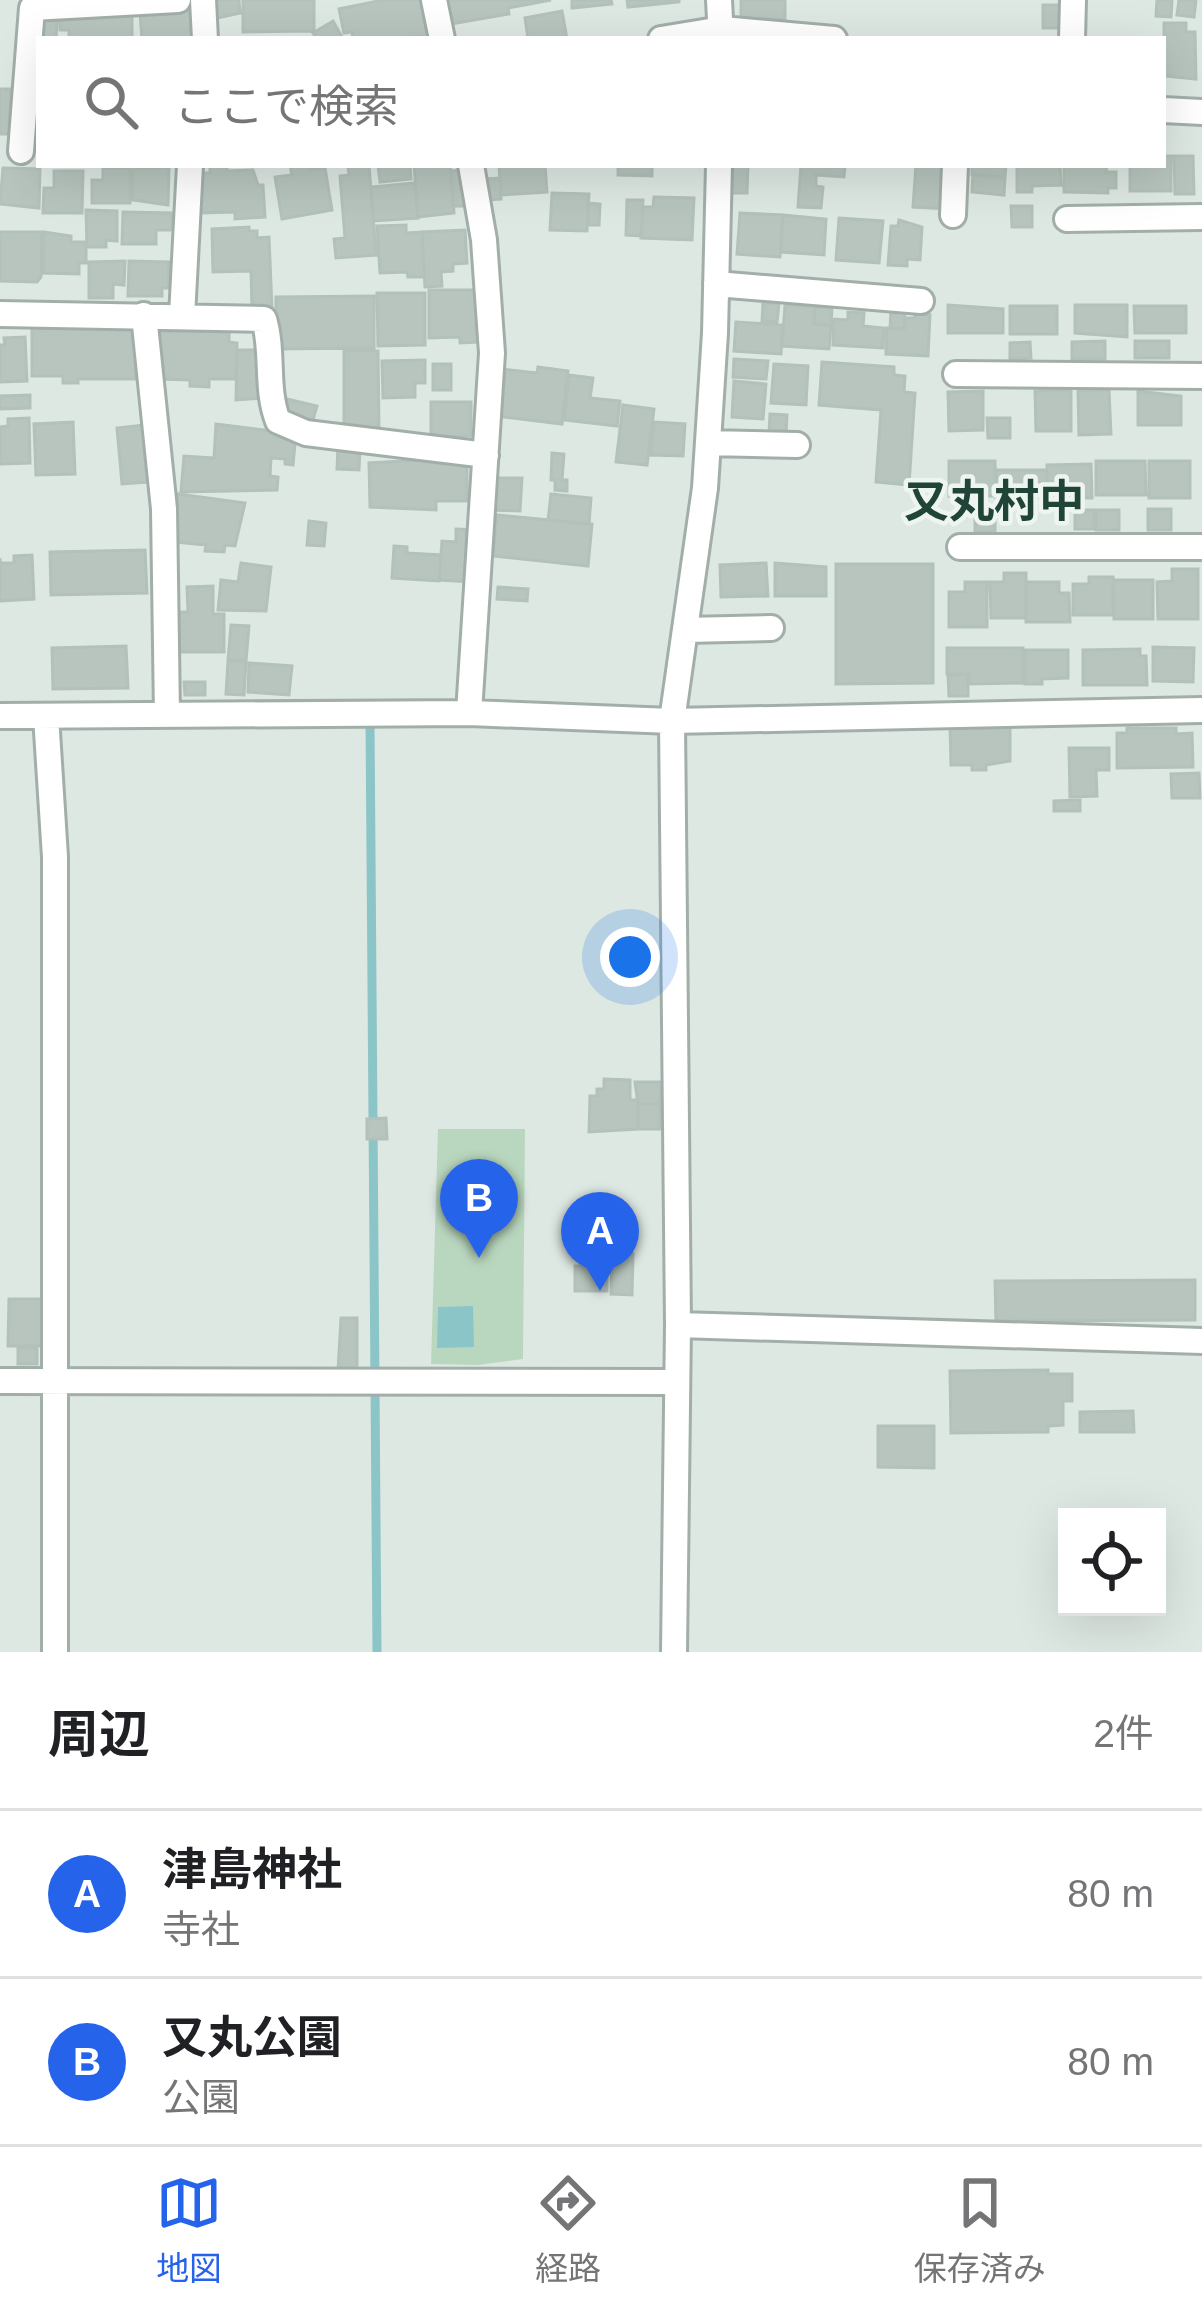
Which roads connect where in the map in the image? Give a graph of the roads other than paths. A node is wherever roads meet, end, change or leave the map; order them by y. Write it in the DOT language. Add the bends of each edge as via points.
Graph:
graph roads {
  1 [pos="178,0"];
  2 [pos="203,0"];
  3 [pos="434,0"];
  4 [pos="719,0"];
  5 [pos="1073,0"];
  6 [pos="722,34"];
  7 [pos="205,36"];
  8 [pos="441,36"];
  9 [pos="767,36"];
  10 [pos="1072,36"];
  11 [pos="1166,110"];
  12 [pos="1202,112"];
  13 [pos="20,150"];
  14 [pos="190,168"];
  15 [pos="472,168"];
  16 [pos="718,168"];
  17 [pos="955,168"];
  18 [pos="953,215"];
  19 [pos="1202,217"];
  20 [pos="1067,219"];
  21 [pos="716,284"];
  22 [pos="921,301"];
  23 [pos="0,314"];
  24 [pos="144,316"];
  25 [pos="182,316"];
  26 [pos="956,374"];
  27 [pos="1202,376"];
  28 [pos="707,442"];
  29 [pos="797,445"];
  30 [pos="485,455"];
  31 [pos="960,547"];
  32 [pos="1202,548"];
  33 [pos="771,628"];
  34 [pos="685,630"];
  35 [pos="1202,710"];
  36 [pos="469,713"];
  37 [pos="167,715"];
  38 [pos="0,716"];
  39 [pos="46,716"];
  40 [pos="672,721"];
  41 [pos="678,1325"];
  42 [pos="1202,1341"];
  43 [pos="56,1380"];
  44 [pos="0,1381"];
  45 [pos="676,1382"];
  46 [pos="55,1652"];
  47 [pos="674,1652"];
  1 -- 13 [label="street" via="32,8"];
  2 -- 7 [label="street"];
  3 -- 8 [label="street"];
  4 -- 6 [label="street"];
  5 -- 10 [label="street"];
  6 -- 9 [label="street"];
  11 -- 12 [label="street"];
  14 -- 25 [label="street"];
  15 -- 30 [label="street" via="492,353"];
  16 -- 21 [label="street"];
  17 -- 18 [label="street"];
  19 -- 20 [label="street"];
  21 -- 22 [label="street"];
  21 -- 28 [label="street"];
  23 -- 24 [label="street"];
  24 -- 25 [label="street"];
  24 -- 37 [label="street" via="164,509"];
  25 -- 30 [label="street" via="264,319 278,421 306,433"];
  26 -- 27 [label="street"];
  28 -- 29 [label="street"];
  28 -- 34 [label="street"];
  30 -- 36 [label="street"];
  31 -- 32 [label="street"];
  33 -- 34 [label="street"];
  34 -- 40 [label="street"];
  35 -- 40 [label="street"];
  36 -- 37 [label="street"];
  36 -- 40 [label="street"];
  37 -- 39 [label="street"];
  38 -- 39 [label="street"];
  39 -- 43 [label="street" via="55,857"];
  40 -- 41 [label="street"];
  41 -- 42 [label="street"];
  41 -- 45 [label="street"];
  43 -- 44 [label="street"];
  43 -- 45 [label="street"];
  43 -- 46 [label="street"];
  45 -- 47 [label="street"];
}
